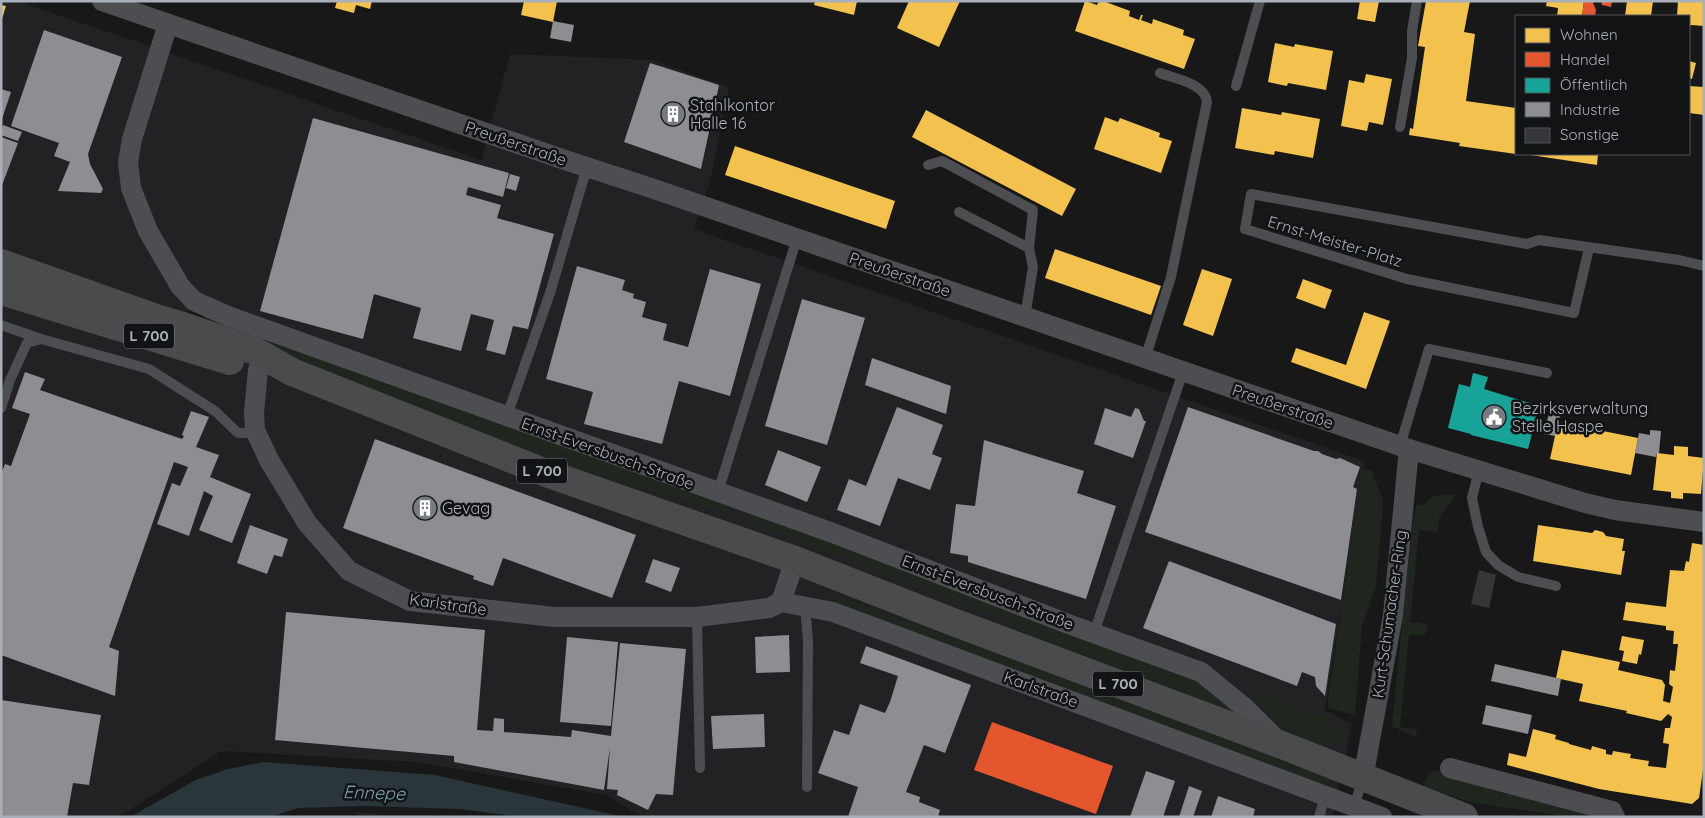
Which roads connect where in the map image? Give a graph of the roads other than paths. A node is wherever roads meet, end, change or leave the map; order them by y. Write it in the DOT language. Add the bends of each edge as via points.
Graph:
graph roads {
  1 [pos="102,1"];
  2 [pos="1260,1"];
  3 [pos="1417,1"];
  4 [pos="168,24"];
  5 [pos="1160,73"];
  6 [pos="1236,86"];
  7 [pos="1400,127"];
  8 [pos="928,165"];
  9 [pos="587,167"];
  10 [pos="959,212"];
  11 [pos="797,238"];
  12 [pos="1029,248"];
  13 [pos="1588,248"];
  14 [pos="1,263"];
  15 [pos="1704,266"];
  16 [pos="1,291"];
  17 [pos="1025,317"];
  18 [pos="1,325"];
  19 [pos="41,339"];
  20 [pos="1145,359"];
  21 [pos="258,370"];
  22 [pos="292,372"];
  23 [pos="1183,372"];
  24 [pos="1547,373"];
  25 [pos="1,408"];
  26 [pos="507,416"];
  27 [pos="255,430"];
  28 [pos="1405,448"];
  29 [pos="1479,470"];
  30 [pos="718,492"];
  31 [pos="1704,522"];
  32 [pos="796,560"];
  33 [pos="1556,586"];
  34 [pos="781,602"];
  35 [pos="805,606"];
  36 [pos="697,617"];
  37 [pos="1094,633"];
  38 [pos="1282,745"];
  39 [pos="700,768"];
  40 [pos="1450,768"];
  41 [pos="1363,778"];
  42 [pos="807,787"];
  43 [pos="1325,796"];
  44 [pos="1354,806"];
  45 [pos="1319,817"];
  46 [pos="1382,817"];
  47 [pos="1464,817"];
  48 [pos="1615,817"];
  1 -- 4 [label="street, Preußerstraße"];
  2 -- 6 [label="lane"];
  3 -- 7 [label="lane" via="1412,58"];
  4 -- 9 [label="street, Preußerstraße"];
  4 -- 26 [label="street, Ernst-Eversbusch-Straße" via="132,139 128,162 130,188 180,286 194,300 228,316"];
  5 -- 20 [label="lane" via="1198,87 1204,92 1207,102 1171,277"];
  8 -- 12 [label="lane" via="942,161 1033,210"];
  9 -- 11 [label="street, Preußerstraße"];
  9 -- 26 [label="lane" via="550,293"];
  10 -- 12 [label="lane"];
  11 -- 17 [label="street, Preußerstraße"];
  11 -- 30 [label="lane"];
  12 -- 17 [label="lane" via="1033,267"];
  13 -- 13 [label="lane, Ernst-Meister-Platz" via="1539,240 1527,244 1252,194 1245,229 1407,278 1574,313"];
  13 -- 15 [label="lane, Ernst-Meister-Platz"];
  14 -- 22 [label="main road, L 700" via="256,351"];
  16 -- 21 [label="main road, L 700"];
  17 -- 20 [label="street, Preußerstraße"];
  18 -- 19 [label="lane"];
  19 -- 25 [label="lane" via="27,343"];
  19 -- 27 [label="lane" via="149,369 215,411 238,433"];
  20 -- 23 [label="street, Preußerstraße"];
  21 -- 22 [label="main road, L 700"];
  21 -- 27 [label="street, Karlstraße"];
  22 -- 32 [label="main road, L 700" via="549,474"];
  23 -- 28 [label="street, Preußerstraße"];
  23 -- 37 [label="lane"];
  24 -- 28 [label="lane" via="1429,349"];
  26 -- 30 [label="street, Ernst-Eversbusch-Straße"];
  27 -- 36 [label="street, Karlstraße" via="307,523 349,571 410,601 554,617"];
  28 -- 29 [label="street, Preußerstraße"];
  28 -- 41 [label="street, Kurt-Schumacher-Ring" via="1392,615"];
  29 -- 31 [label="street, Preußerstraße" via="1615,510"];
  29 -- 33 [label="lane" via="1472,498 1486,552 1498,565 1518,577"];
  30 -- 37 [label="street, Ernst-Eversbusch-Straße"];
  32 -- 34 [label="street"];
  32 -- 38 [label="main road, L 700"];
  34 -- 35 [label="street, Karlstraße"];
  34 -- 36 [label="street, Karlstraße" via="769,608"];
  35 -- 42 [label="lane" via="808,642"];
  35 -- 43 [label="street, Karlstraße" via="834,612"];
  36 -- 39 [label="lane"];
  37 -- 38 [label="street, Ernst-Eversbusch-Straße" via="1201,672 1245,708"];
  38 -- 41 [label="main road, L 700"];
  40 -- 48 [label="street" via="1612,811"];
  41 -- 44 [label="lane"];
  41 -- 47 [label="main road, L 700"];
  43 -- 44 [label="street, Karlstraße"];
  43 -- 45 [label="lane"];
  44 -- 46 [label="street, Karlstraße"];
}
